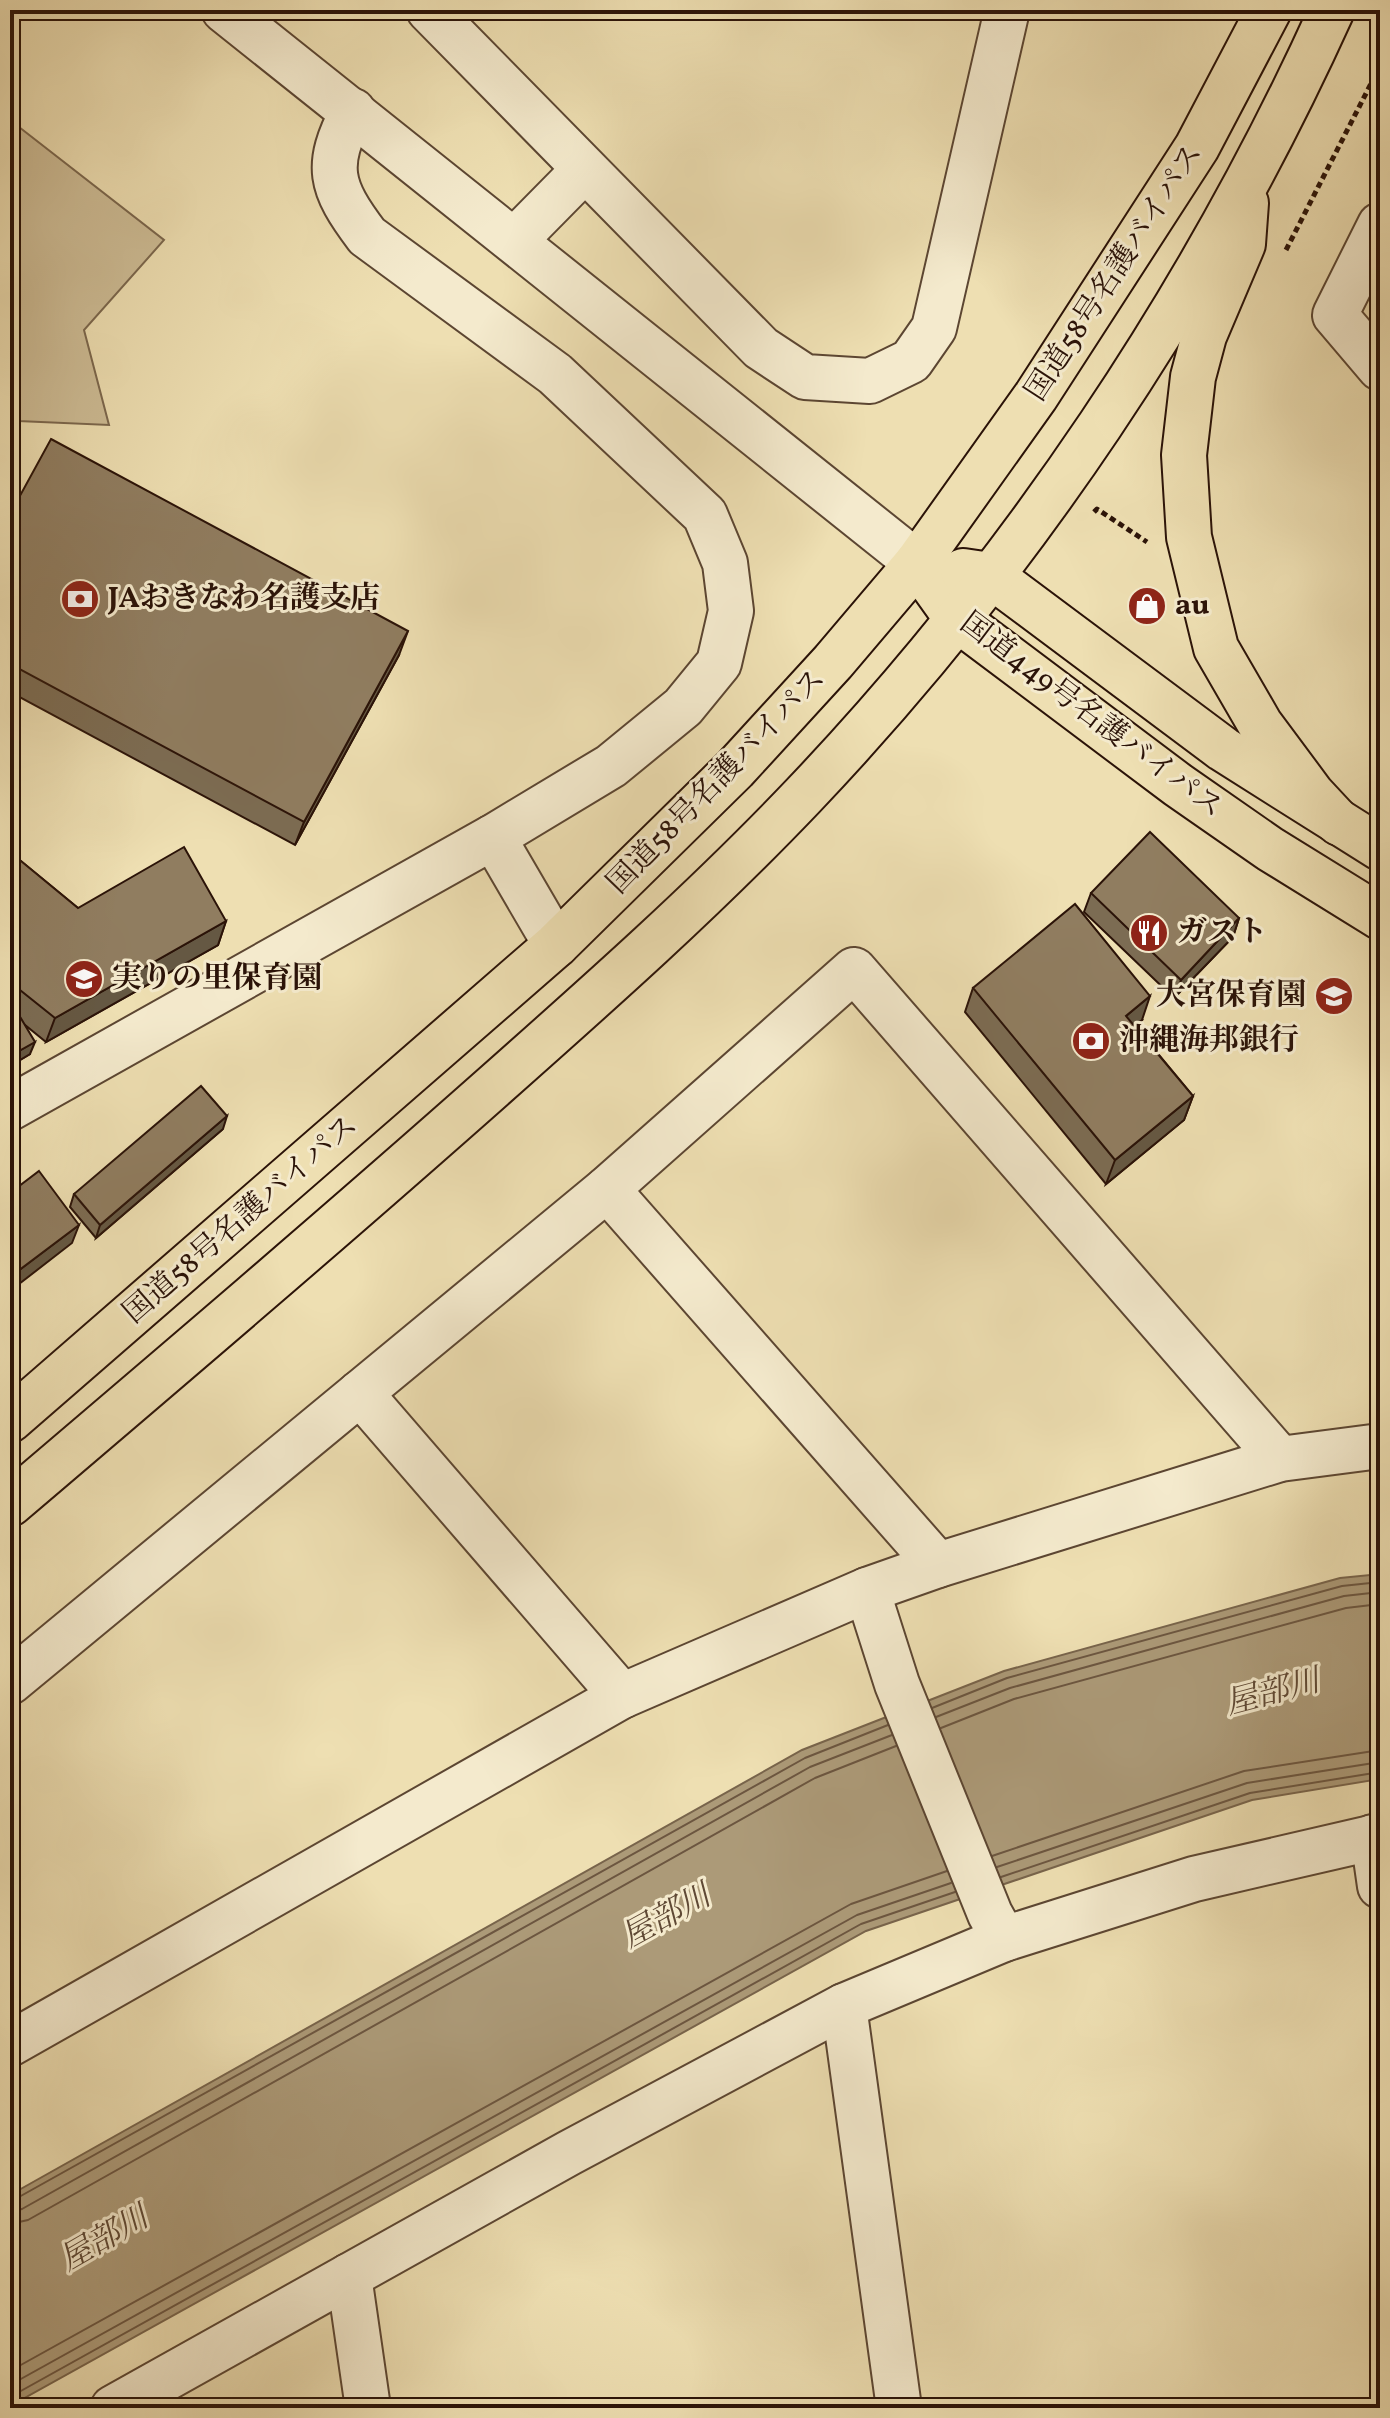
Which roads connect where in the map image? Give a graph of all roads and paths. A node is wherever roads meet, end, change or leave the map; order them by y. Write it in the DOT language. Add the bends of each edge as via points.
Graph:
graph roads {
  1 [pos="224,10"];
  2 [pos="429,10"];
  3 [pos="1007,10"];
  4 [pos="1269,10"];
  5 [pos="1332,10"];
  6 [pos="353,111"];
  7 [pos="583,171"];
  8 [pos="1248,176"];
  9 [pos="1380,225"];
  10 [pos="516,239"];
  11 [pos="1380,368"];
  12 [pos="917,563"];
  13 [pos="990,575"];
  14 [pos="957,619"];
  15 [pos="1339,823"];
  16 [pos="493,837"];
  17 [pos="1380,848"];
  18 [pos="1380,917"];
  19 [pos="556,945"];
  20 [pos="10,1108"];
  21 [pos="607,1189"];
  22 [pos="360,1393"];
  23 [pos="10,1420"];
  24 [pos="1380,1446"];
  25 [pos="1280,1459"];
  26 [pos="10,1504"];
  27 [pos="938,1565"];
  28 [pos="867,1590"];
  29 [pos="10,1682"];
  30 [pos="622,1696"];
  31 [pos="1376,1837"];
  32 [pos="1380,1886"];
  33 [pos="997,1926"];
  34 [pos="844,2006"];
  35 [pos="10,2044"];
  36 [pos="349,2276"];
  37 [pos="113,2408"];
  38 [pos="368,2408"];
  39 [pos="899,2408"];
  1 -- 6 [label="street"];
  2 -- 7 [label="street"];
  3 -- 7 [label="street" via="934,328 911,361 870,381 805,377 761,348"];
  4 -- 12 [label="highway, 国道58号名護バイパス" via="1197,147 1110,285"];
  5 -- 8 [label="highway, 国道58号名護バイパス"];
  6 -- 10 [label="street"];
  6 -- 16 [label="street" via="337,141 331,173 346,209 367,236 555,374 705,515 725,563 731,611 719,663 683,707 611,766"];
  7 -- 10 [label="street"];
  8 -- 13 [label="highway, 国道58号名護バイパス" via="1131,379"];
  8 -- 15 [label="highway" via="1243,244 1204,336 1193,377 1184,455 1189,537 1216,648 1260,724"];
  9 -- 11 [label="street" via="1335,315"];
  10 -- 12 [label="street"];
  12 -- 13 [label="highway, 国道449号名護バイパス"];
  12 -- 14 [label="highway, 国道449号名護バイパス"];
  12 -- 19 [label="highway, 国道58号名護バイパス" via="735,769"];
  13 -- 14 [label="highway, 国道58号名護バイパス"];
  13 -- 15 [label="highway, 国道449号名護バイパス" via="1223,749"];
  14 -- 18 [label="highway, 国道449号名護バイパス" via="1178,785"];
  14 -- 26 [label="highway" via="803,797 641,955"];
  15 -- 17 [label="highway, 国道449号名護バイパス"];
  16 -- 19 [label="street"];
  16 -- 20 [label="street"];
  19 -- 23 [label="highway, 国道58号名護バイパス"];
  21 -- 22 [label="street"];
  21 -- 25 [label="street" via="854,970"];
  21 -- 27 [label="street"];
  22 -- 29 [label="street"];
  22 -- 30 [label="street"];
  24 -- 25 [label="street"];
  25 -- 27 [label="street"];
  27 -- 28 [label="street"];
  28 -- 30 [label="street"];
  28 -- 33 [label="street" via="897,1684"];
  30 -- 35 [label="street"];
  31 -- 32 [label="street"];
  31 -- 33 [label="street"];
  33 -- 34 [label="street"];
  34 -- 36 [label="street"];
  34 -- 39 [label="street"];
  36 -- 37 [label="street"];
  36 -- 38 [label="street"];
}
